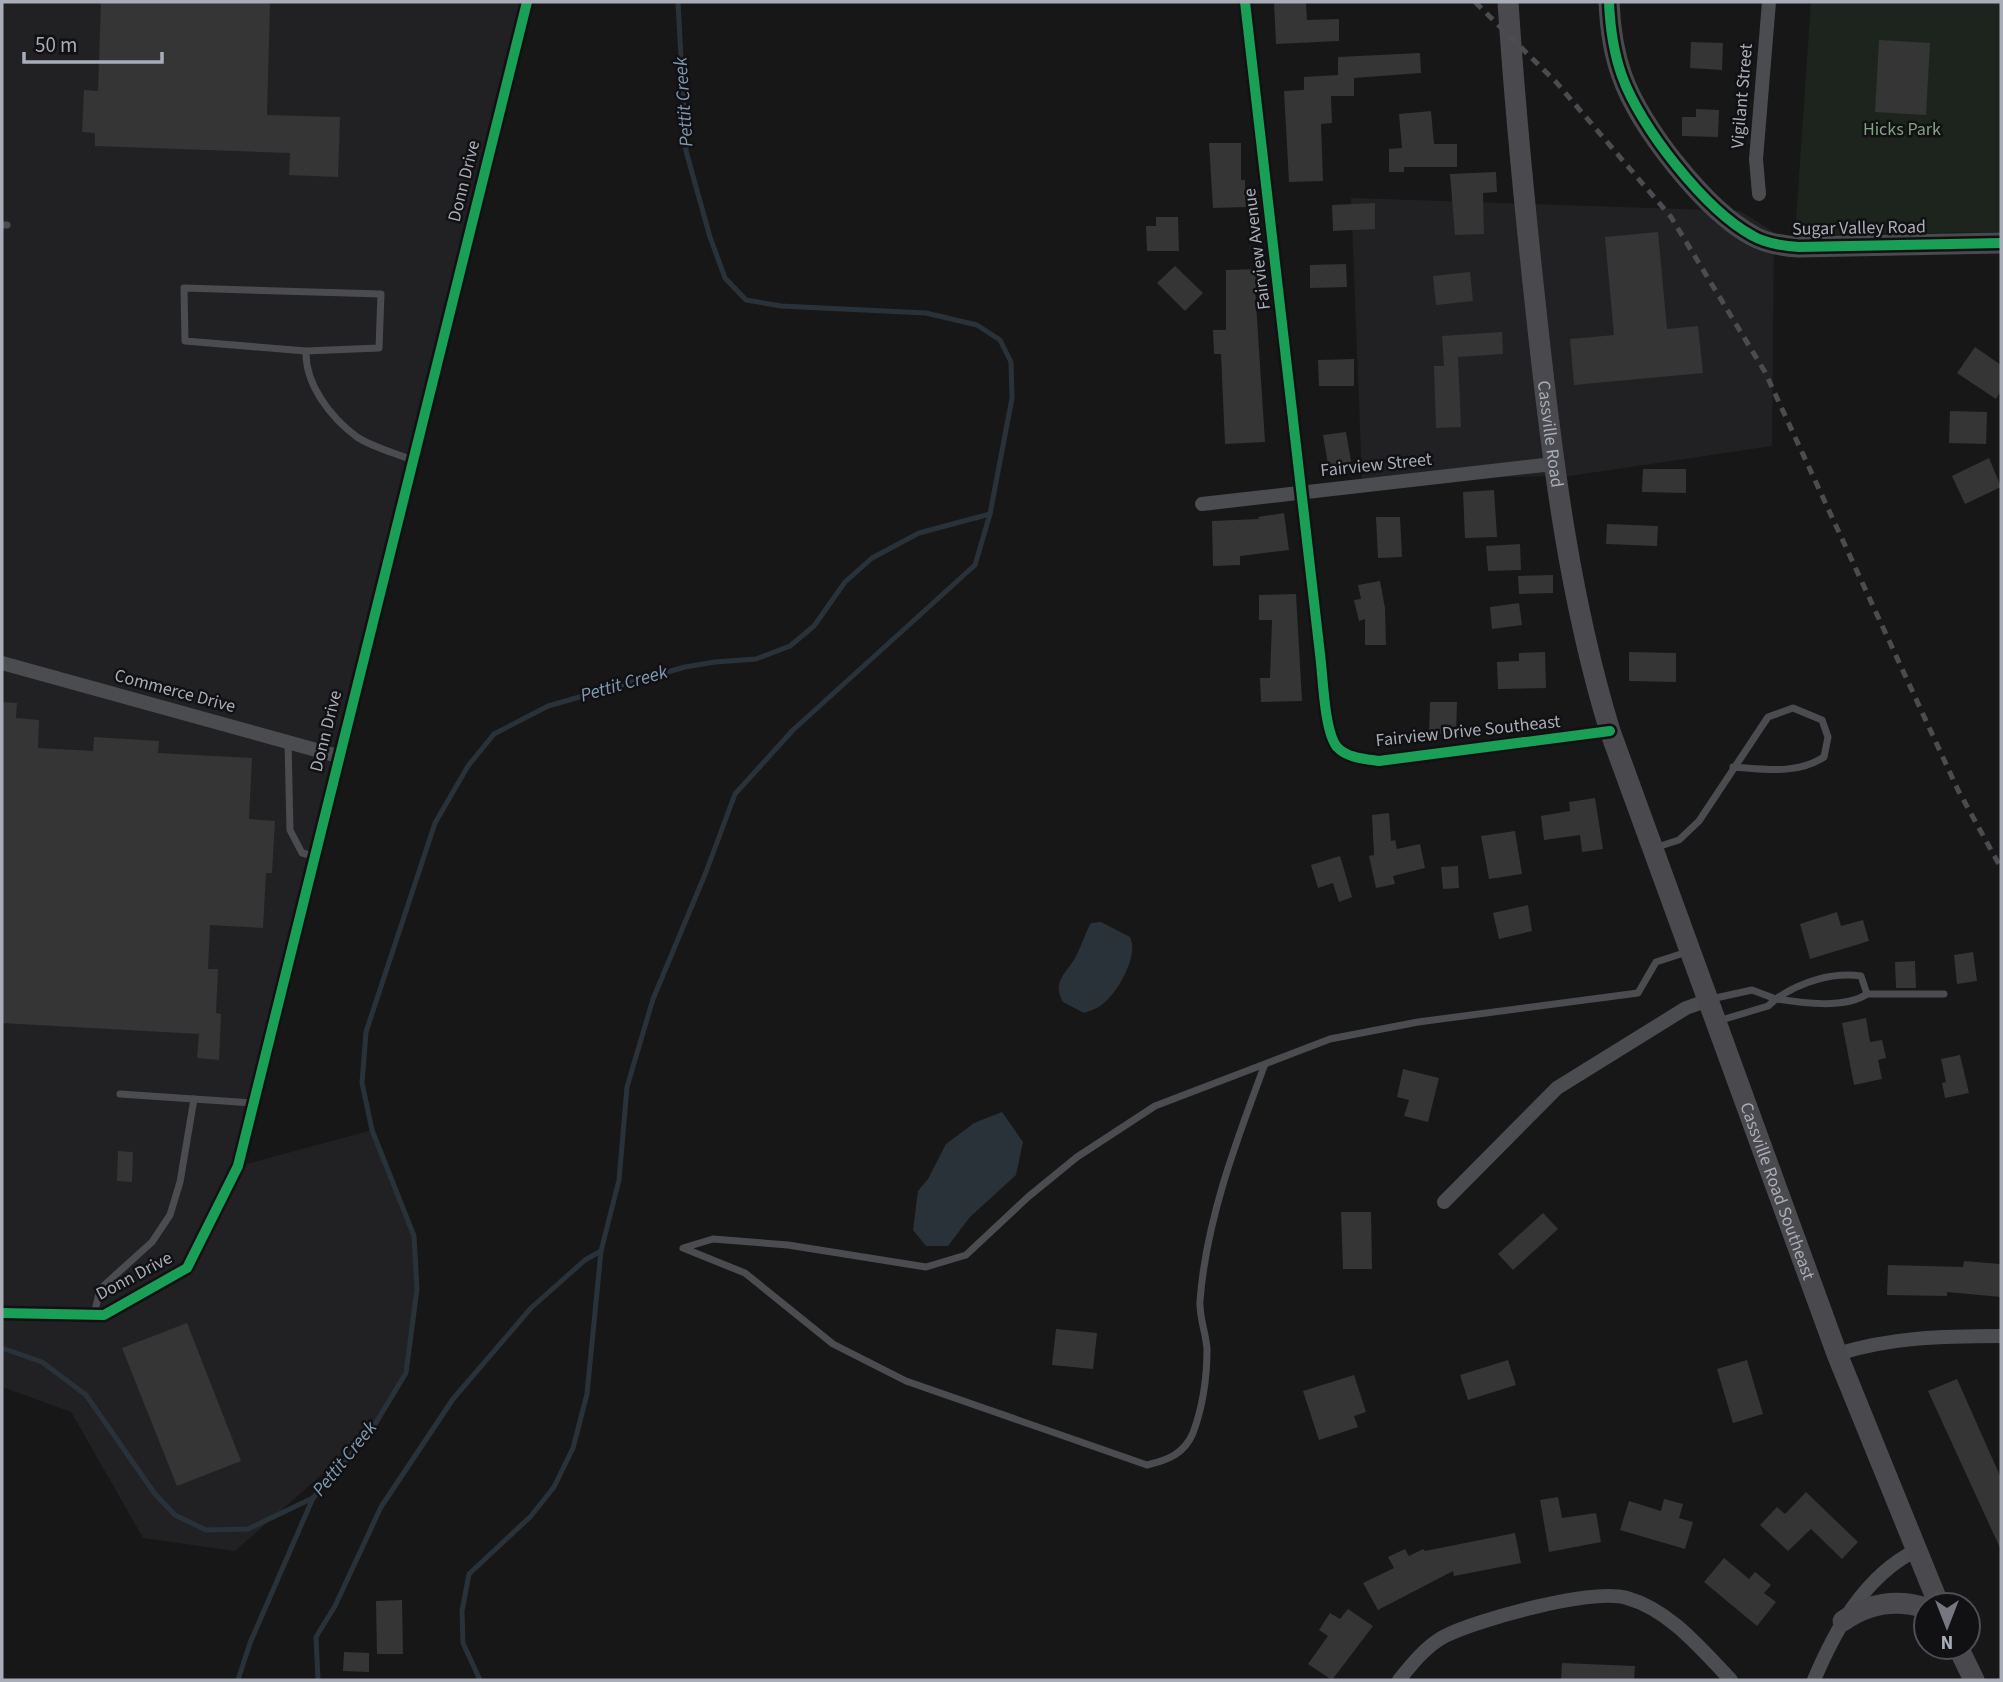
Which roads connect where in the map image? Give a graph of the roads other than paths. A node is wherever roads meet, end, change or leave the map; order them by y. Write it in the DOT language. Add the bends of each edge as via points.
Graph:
graph roads {
  1 [pos="527,2"];
  2 [pos="1245,2"];
  3 [pos="1496,2"];
  4 [pos="1508,2"];
  5 [pos="1609,2"];
  6 [pos="1769,2"];
  7 [pos="1513,90"];
  8 [pos="1759,194"];
  9 [pos="2001,243"];
  10 [pos="306,351"];
  11 [pos="412,460"];
  12 [pos="1553,464"];
  13 [pos="1304,492"];
  14 [pos="1202,504"];
  15 [pos="2,663"];
  16 [pos="1610,731"];
  17 [pos="288,742"];
  18 [pos="338,756"];
  19 [pos="1733,767"];
  20 [pos="1625,773"];
  21 [pos="1654,848"];
  22 [pos="314,856"];
  23 [pos="1691,951"];
  24 [pos="1867,994"];
  25 [pos="1944,994"];
  26 [pos="1776,999"];
  27 [pos="1709,1000"];
  28 [pos="1717,1021"];
  29 [pos="1265,1064"];
  30 [pos="120,1094"];
  31 [pos="194,1099"];
  32 [pos="254,1103"];
  33 [pos="1444,1202"];
  34 [pos="2,1312"];
  35 [pos="94,1315"];
  36 [pos="2001,1336"];
  37 [pos="1837,1354"];
  38 [pos="1915,1551"];
  39 [pos="1933,1591"];
  40 [pos="1912,1604"];
  41 [pos="1843,1621"];
  42 [pos="1965,1661"];
  43 [pos="1399,1680"];
  44 [pos="1731,1680"];
  45 [pos="1814,1680"];
  46 [pos="1974,1680"];
  1 -- 11 [label="street, Donn Drive"];
  2 -- 13 [label="street, Fairview Avenue"];
  3 -- 7 [label="main road, Cassville Road"];
  4 -- 7 [label="main road, Cassville Road"];
  5 -- 9 [label="main road, Sugar Valley Road" via="1617,59 1643,119 1690,179 1746,232 1768,243 1799,247"];
  6 -- 8 [label="street, Vigilant Street" via="1756,159"];
  7 -- 12 [label="main road, Cassville Road"];
  10 -- 10 [label="lane" via="185,341 184,288 381,293 379,348"];
  10 -- 11 [label="lane" via="306,367 324,405 358,437"];
  11 -- 18 [label="street, Donn Drive"];
  12 -- 13 [label="street, Fairview Street"];
  12 -- 16 [label="main road, Cassville Road" via="1580,622"];
  13 -- 14 [label="street, Fairview Street"];
  13 -- 16 [label="street, Fairview Drive Southeast" via="1320,654 1337,747 1353,757 1379,761"];
  15 -- 17 [label="street, Commerce Drive"];
  16 -- 20 [label="main road, Cassville Road"];
  17 -- 18 [label="street, Commerce Drive"];
  17 -- 22 [label="lane" via="290,830 302,853"];
  18 -- 22 [label="street, Donn Drive"];
  19 -- 19 [label="lane" via="1768,718 1793,708 1822,720 1828,737 1824,757 1809,767"];
  19 -- 21 [label="lane" via="1699,821 1679,840"];
  20 -- 21 [label="main road, Cassville Road Southeast"];
  21 -- 23 [label="main road, Cassville Road Southeast"];
  22 -- 32 [label="street, Donn Drive"];
  23 -- 27 [label="main road, Cassville Road Southeast"];
  23 -- 29 [label="lane" via="1656,962 1638,993 1418,1022 1329,1039"];
  24 -- 25 [label="lane"];
  24 -- 26 [label="lane" via="1857,1000 1799,1003"];
  24 -- 26 [label="lane" via="1861,976 1842,974 1791,988"];
  26 -- 27 [label="lane" via="1752,990"];
  26 -- 28 [label="lane" via="1768,1006"];
  27 -- 28 [label="main road, Cassville Road Southeast"];
  27 -- 33 [label="street" via="1686,1008 1557,1088"];
  28 -- 37 [label="main road, Cassville Road Southeast"];
  29 -- 29 [label="lane" via="1237,1138 1208,1245 1200,1304 1207,1348 1204,1399 1191,1437 1174,1458 1147,1465 906,1381 833,1344 745,1273 683,1248 713,1239 788,1245 926,1267 966,1255 1077,1157 1155,1106"];
  30 -- 31 [label="lane"];
  31 -- 32 [label="lane"];
  31 -- 35 [label="lane" via="170,1215 152,1242 100,1289"];
  32 -- 35 [label="street, Donn Drive" via="238,1166 187,1268 104,1315"];
  34 -- 35 [label="street, Donn Drive"];
  36 -- 37 [label="street" via="1925,1336"];
  37 -- 38 [label="main road, Cassville Road Southeast"];
  38 -- 39 [label="main road, Cassville Road Southeast"];
  38 -- 41 [label="street" via="1881,1576"];
  40 -- 41 [label="main road" via="1882,1604"];
  41 -- 45 [label="street"];
  42 -- 46 [label="main road"];
  43 -- 44 [label="street" via="1444,1637 1547,1606 1605,1596 1627,1598 1664,1616"];
}
